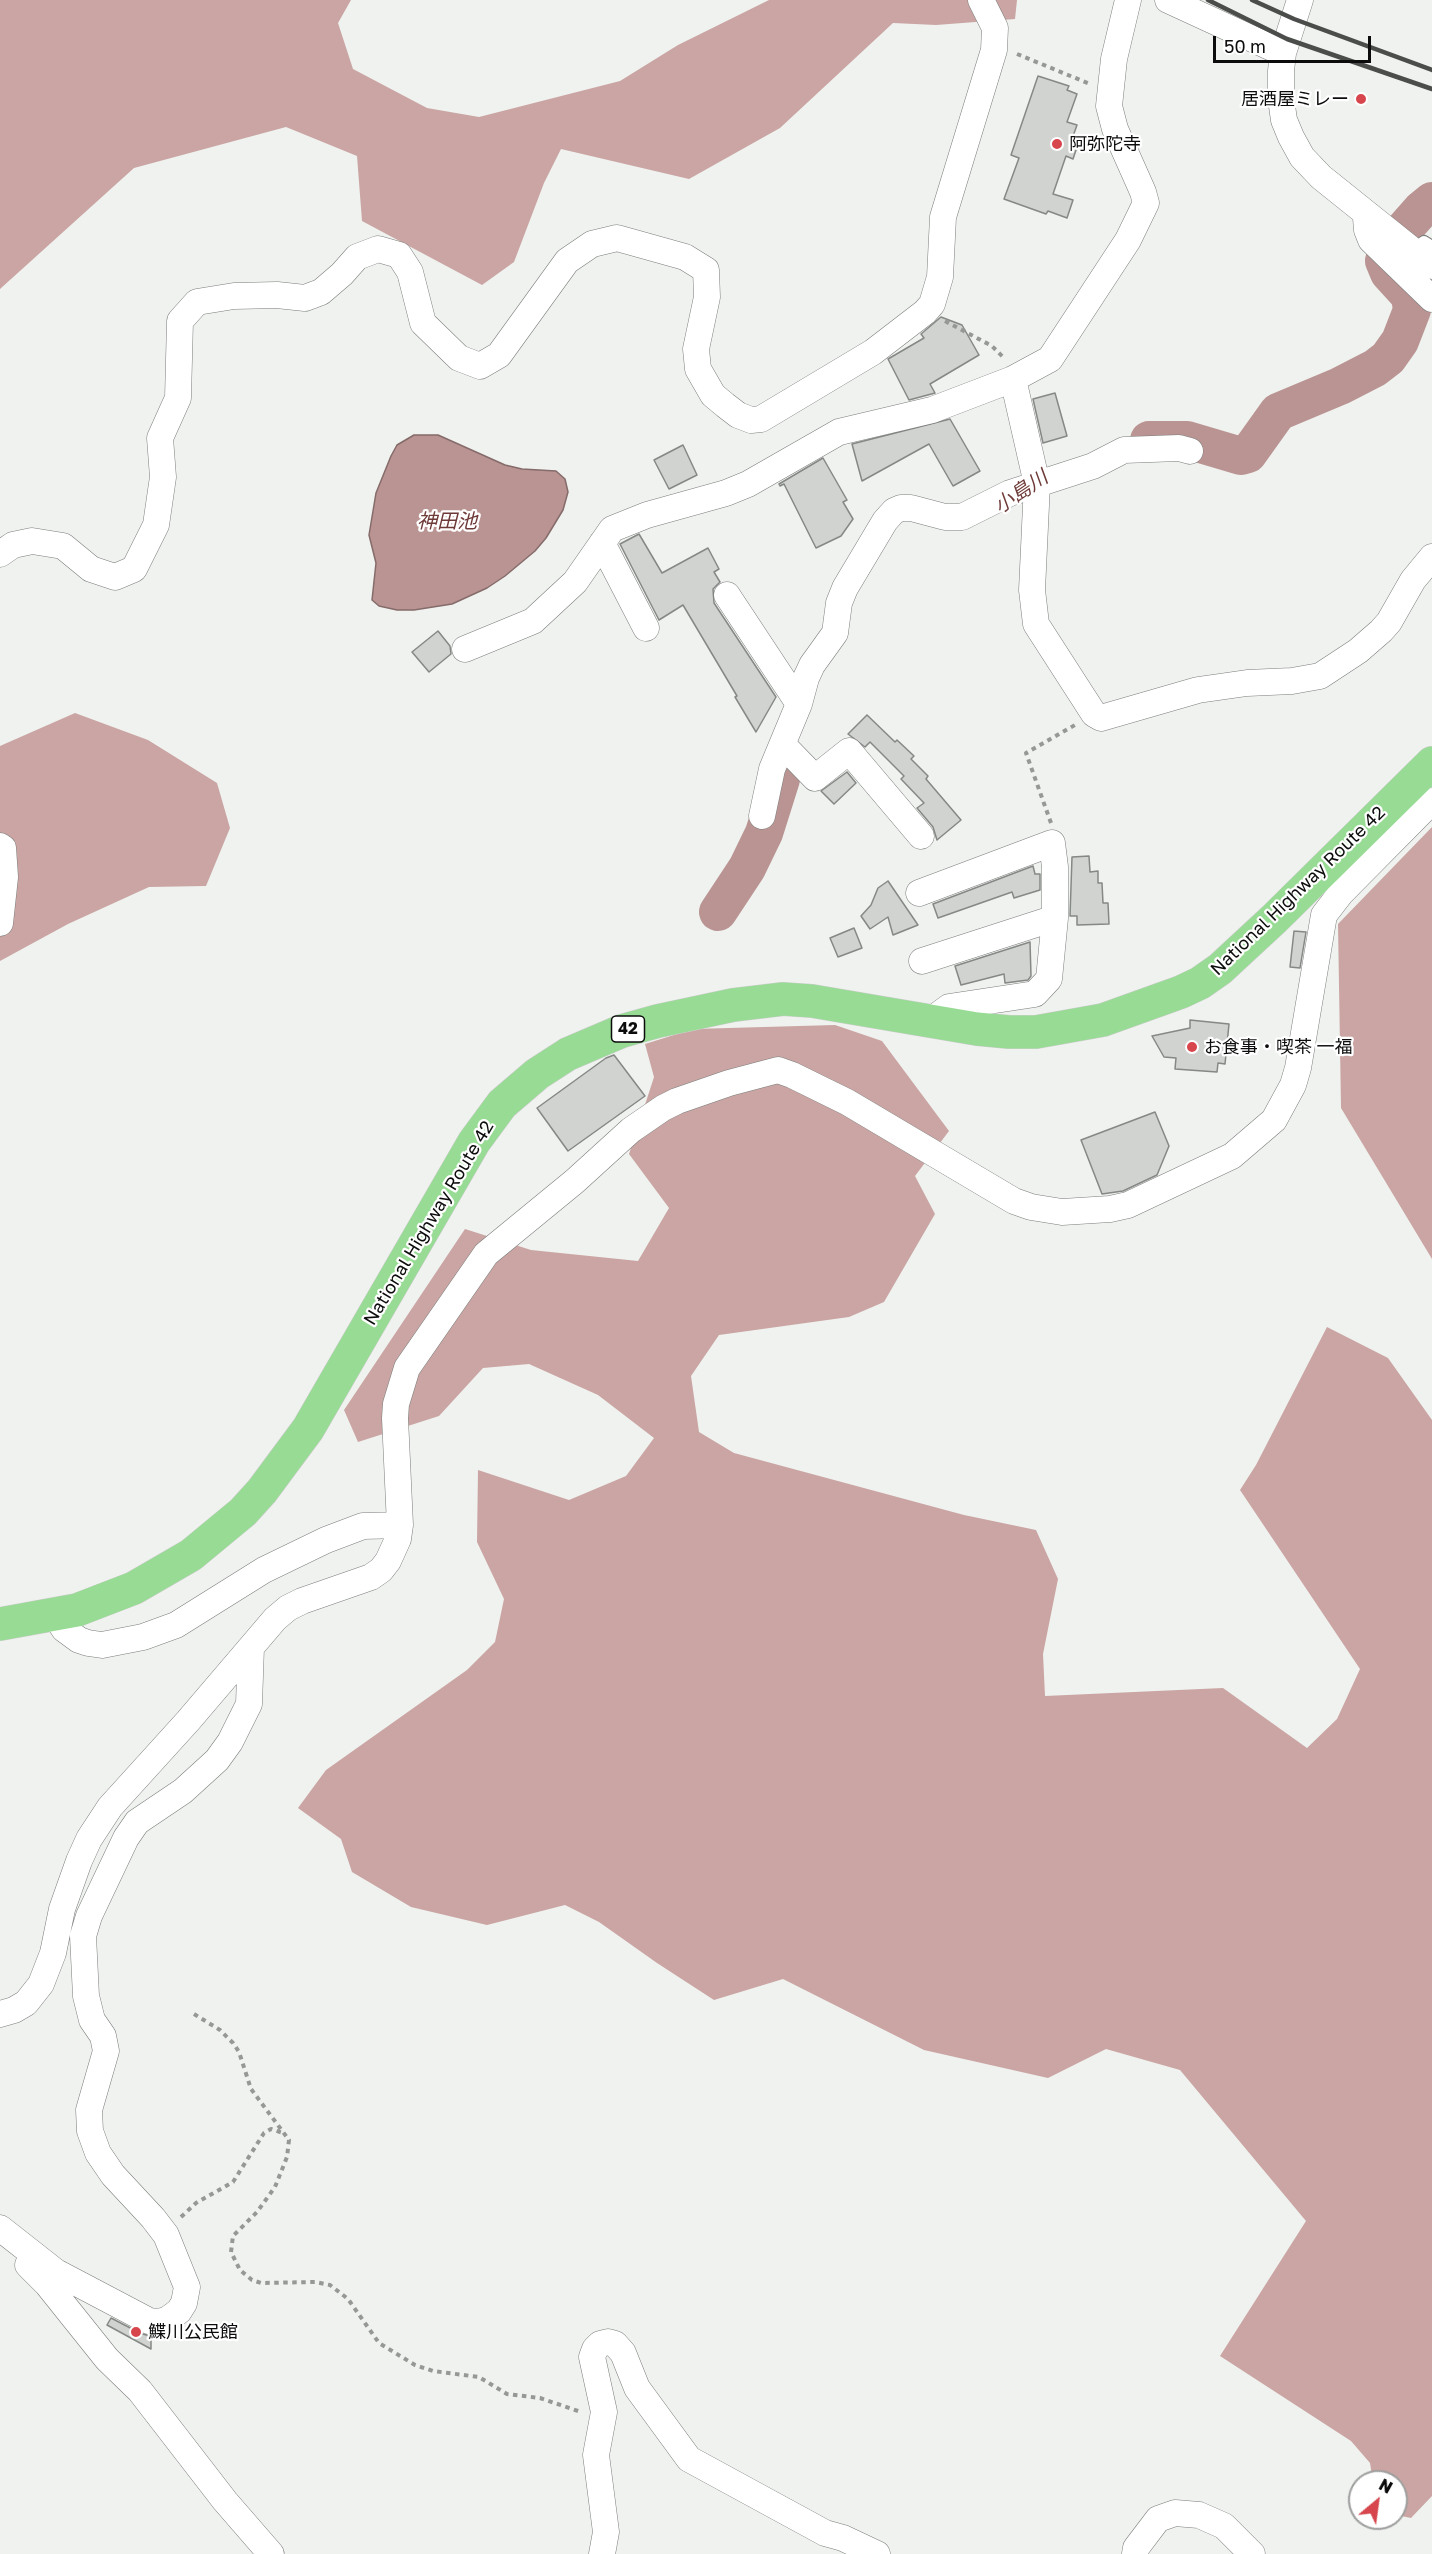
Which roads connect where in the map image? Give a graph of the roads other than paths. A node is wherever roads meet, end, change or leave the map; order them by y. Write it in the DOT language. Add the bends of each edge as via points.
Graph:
graph roads {
  1 [pos="981,0"];
  2 [pos="1128,0"];
  3 [pos="1168,0"];
  4 [pos="1298,1"];
  5 [pos="1283,53"];
  6 [pos="1365,214"];
  7 [pos="1425,254"];
  8 [pos="1432,299"];
  9 [pos="1014,378"];
  10 [pos="1190,451"];
  11 [pos="1037,483"];
  12 [pos="602,543"];
  13 [pos="0,554"];
  14 [pos="1432,557"];
  15 [pos="728,595"];
  16 [pos="646,628"];
  17 [pos="465,649"];
  18 [pos="799,704"];
  19 [pos="783,745"];
  20 [pos="1432,763"];
  21 [pos="1432,801"];
  22 [pos="762,816"];
  23 [pos="921,836"];
  24 [pos="0,846"];
  25 [pos="919,893"];
  26 [pos="1055,918"];
  27 [pos="0,923"];
  28 [pos="922,961"];
  29 [pos="930,1021"];
  30 [pos="400,1525"];
  31 [pos="56,1615"];
  32 [pos="0,1624"];
  33 [pos="251,1647"];
  34 [pos="0,2014"];
  35 [pos="0,2228"];
  36 [pos="0,2237"];
  37 [pos="271,2554"];
  38 [pos="602,2554"];
  39 [pos="877,2554"];
  40 [pos="1135,2554"];
  41 [pos="1252,2554"];
  1 -- 13 [label="street" via="996,37 943,217 940,277 932,303 873,352 761,419 738,415 713,394 698,369 696,349 707,297 706,270 685,257 617,238 592,244 567,261 499,355 480,366 459,358 423,323 410,272 399,255 378,249 357,257 321,292 305,298 234,296 197,302 180,321 178,398 160,438 163,477 156,525 134,569 115,578 91,570 63,546 32,541 13,545"];
  2 -- 9 [label="street" via="1114,59 1109,106 1114,129 1146,203 1128,240 1074,318 1056,352"];
  3 -- 5 [label="street"];
  4 -- 5 [label="street"];
  5 -- 6 [label="street" via="1281,99 1291,137 1302,157 1321,177"];
  6 -- 7 [label="street"];
  6 -- 8 [label="street" via="1371,240"];
  9 -- 11 [label="street"];
  9 -- 12 [label="street" via="932,410 839,432 737,489 621,524 608,532"];
  10 -- 11 [label="street" via="1124,450 1093,466"];
  11 -- 14 [label="street" via="1032,590 1036,624 1094,714 1101,718 1198,690 1320,676 1381,631"];
  11 -- 18 [label="street" via="962,517 910,508 894,512 845,588 835,633 812,666"];
  12 -- 16 [label="street"];
  12 -- 17 [label="street" via="575,582 532,621"];
  15 -- 18 [label="street"];
  18 -- 19 [label="street"];
  19 -- 22 [label="street" via="772,769"];
  19 -- 23 [label="street" via="815,778 849,751"];
  20 -- 29 [label="highway, National Highway Route 42 / 42" via="1258,934 1200,983 1103,1020 1036,1032"];
  21 -- 30 [label="street" via="1324,915 1298,1068 1274,1120 1232,1156 1128,1204 1062,1212 1014,1201 847,1102 778,1070 677,1101 650,1116 486,1254 407,1368 395,1418"];
  24 -- 27 [label="street" via="5,877"];
  25 -- 26 [label="street" via="1052,843"];
  26 -- 28 [label="street"];
  26 -- 29 [label="street" via="1049,979 1041,989 1029,996 949,1007"];
  29 -- 31 [label="highway, National Highway Route 42 / 42" via="812,1001 754,1001 622,1031 568,1054 537,1074 502,1104 474,1142 308,1429 262,1491 219,1533 158,1575 105,1602"];
  30 -- 31 [label="street" via="363,1526 326,1540 264,1570 176,1625 143,1637 102,1645 88,1643 64,1629"];
  30 -- 33 [label="street" via="393,1551 381,1570 288,1608"];
  31 -- 32 [label="highway, National Highway Route 42 / 42"];
  33 -- 34 [label="street" via="99,1822 68,1891 53,1953 41,1983 26,2003"];
  33 -- 35 [label="street" via="249,1704 230,1742 217,1760 183,1791 137,1821 89,1916 83,1936 88,2005 106,2051 89,2110 90,2131 105,2164 161,2227 184,2278 186,2295 174,2316 158,2322 141,2317 71,2281"];
  36 -- 37 [label="street" via="47,2284 107,2359 140,2391"];
  38 -- 39 [label="street" via="606,2532 596,2455 604,2412 592,2358 595,2349 608,2342 623,2353 639,2391 689,2460 825,2533"];
  40 -- 41 [label="street" via="1158,2519 1175,2513 1199,2515 1224,2526"];
}
